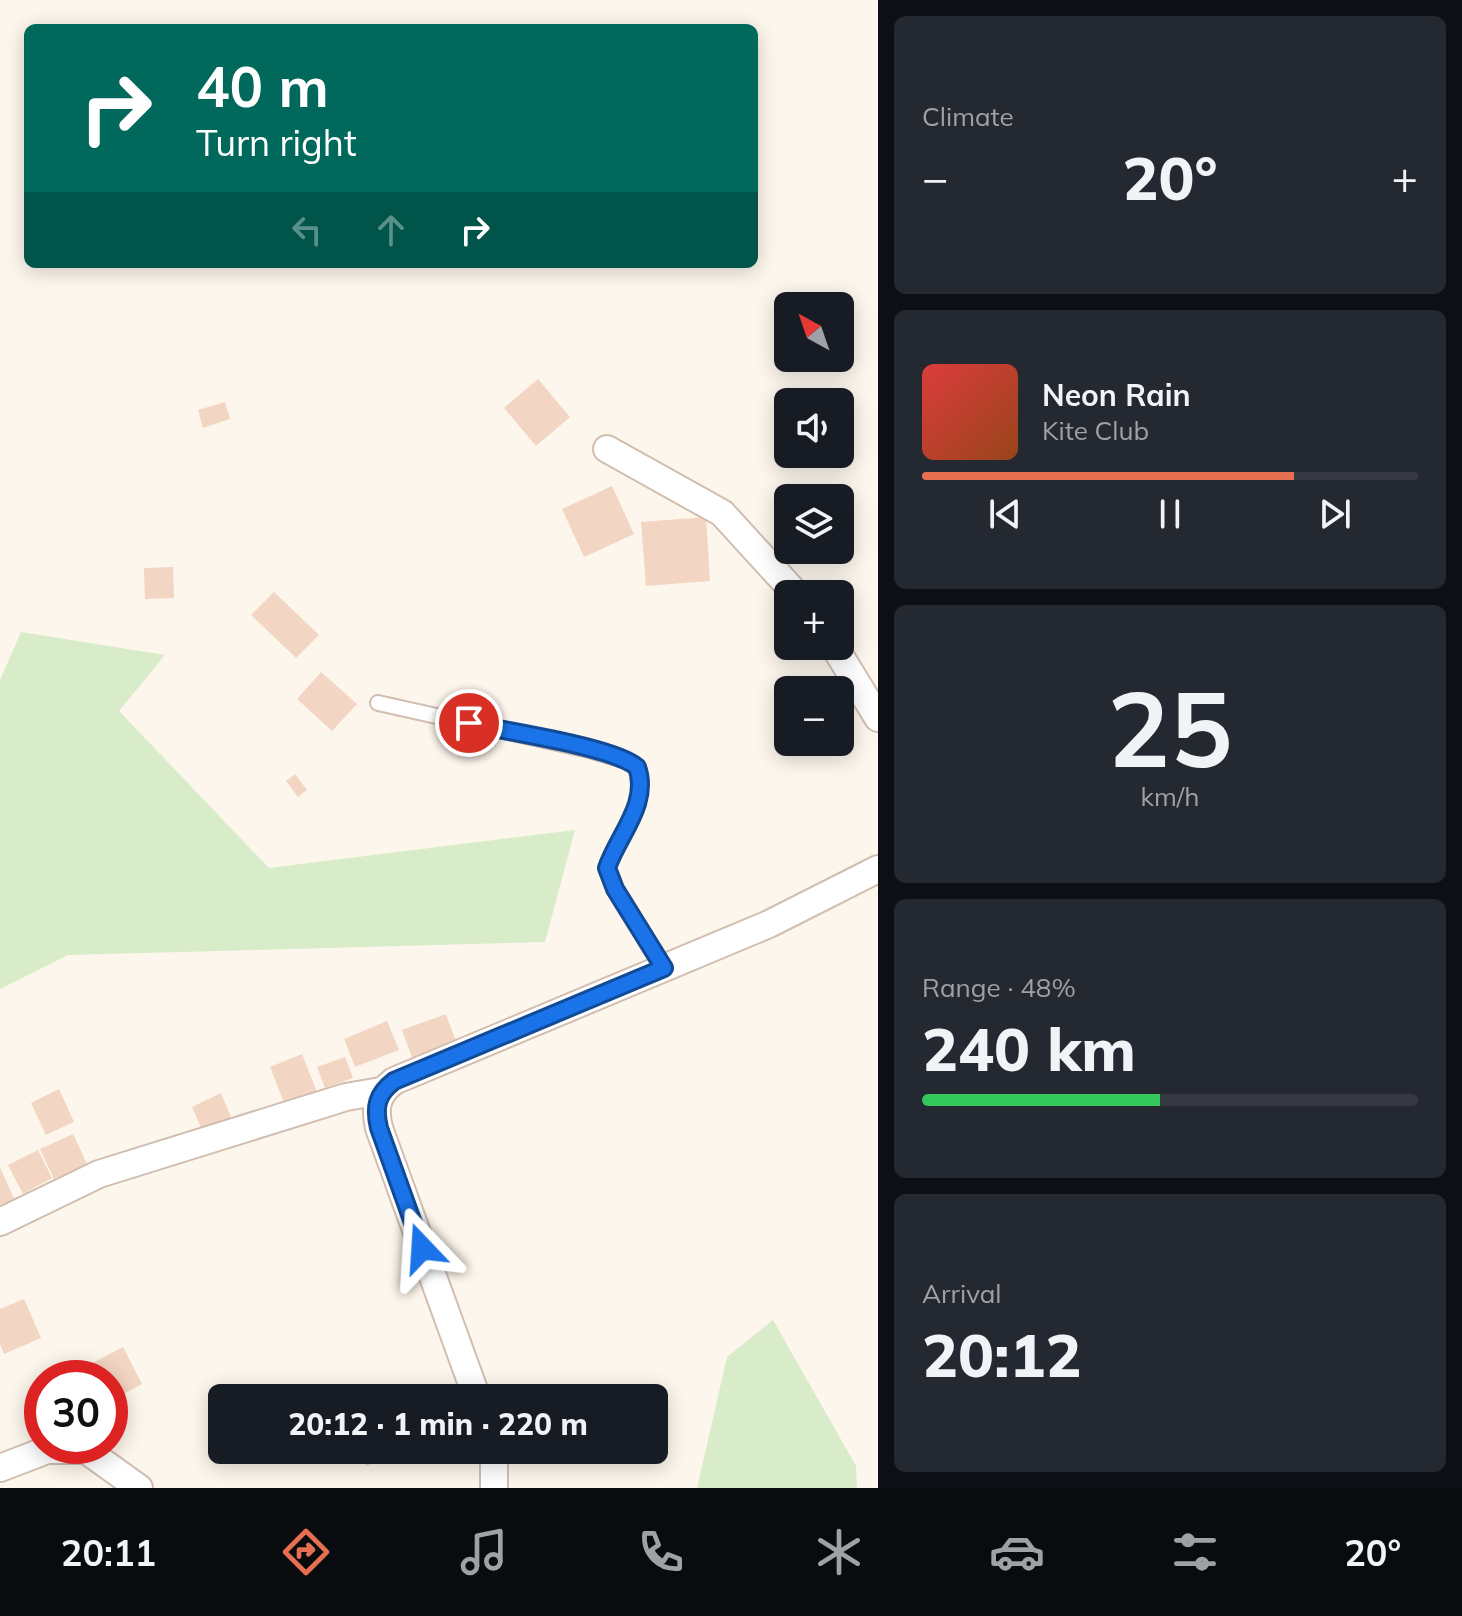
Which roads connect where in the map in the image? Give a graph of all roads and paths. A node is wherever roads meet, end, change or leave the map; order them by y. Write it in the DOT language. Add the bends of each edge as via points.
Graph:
graph roads {
  1 [pos="607,449"];
  2 [pos="783,580"];
  3 [pos="843,660"];
  4 [pos="378,703"];
  5 [pos="878,718"];
  6 [pos="878,869"];
  7 [pos="664,968"];
  8 [pos="381,1091"];
  9 [pos="0,1222"];
  10 [pos="472,1384"];
  11 [pos="494,1464"];
  12 [pos="0,1468"];
  13 [pos="139,1488"];
  14 [pos="494,1488"];
  1 -- 2 [label="street" via="722,513"];
  3 -- 5 [label="street"];
  4 -- 7 [label="lane" via="589,750 637,767 640,791 630,825 607,868"];
  6 -- 7 [label="street" via="769,924"];
  7 -- 8 [label="street"];
  8 -- 9 [label="street" via="346,1097 99,1174"];
  8 -- 10 [label="street" via="375,1112 379,1128"];
  11 -- 14 [label="street"];
  12 -- 13 [label="street" via="47,1450 86,1450"];
}
